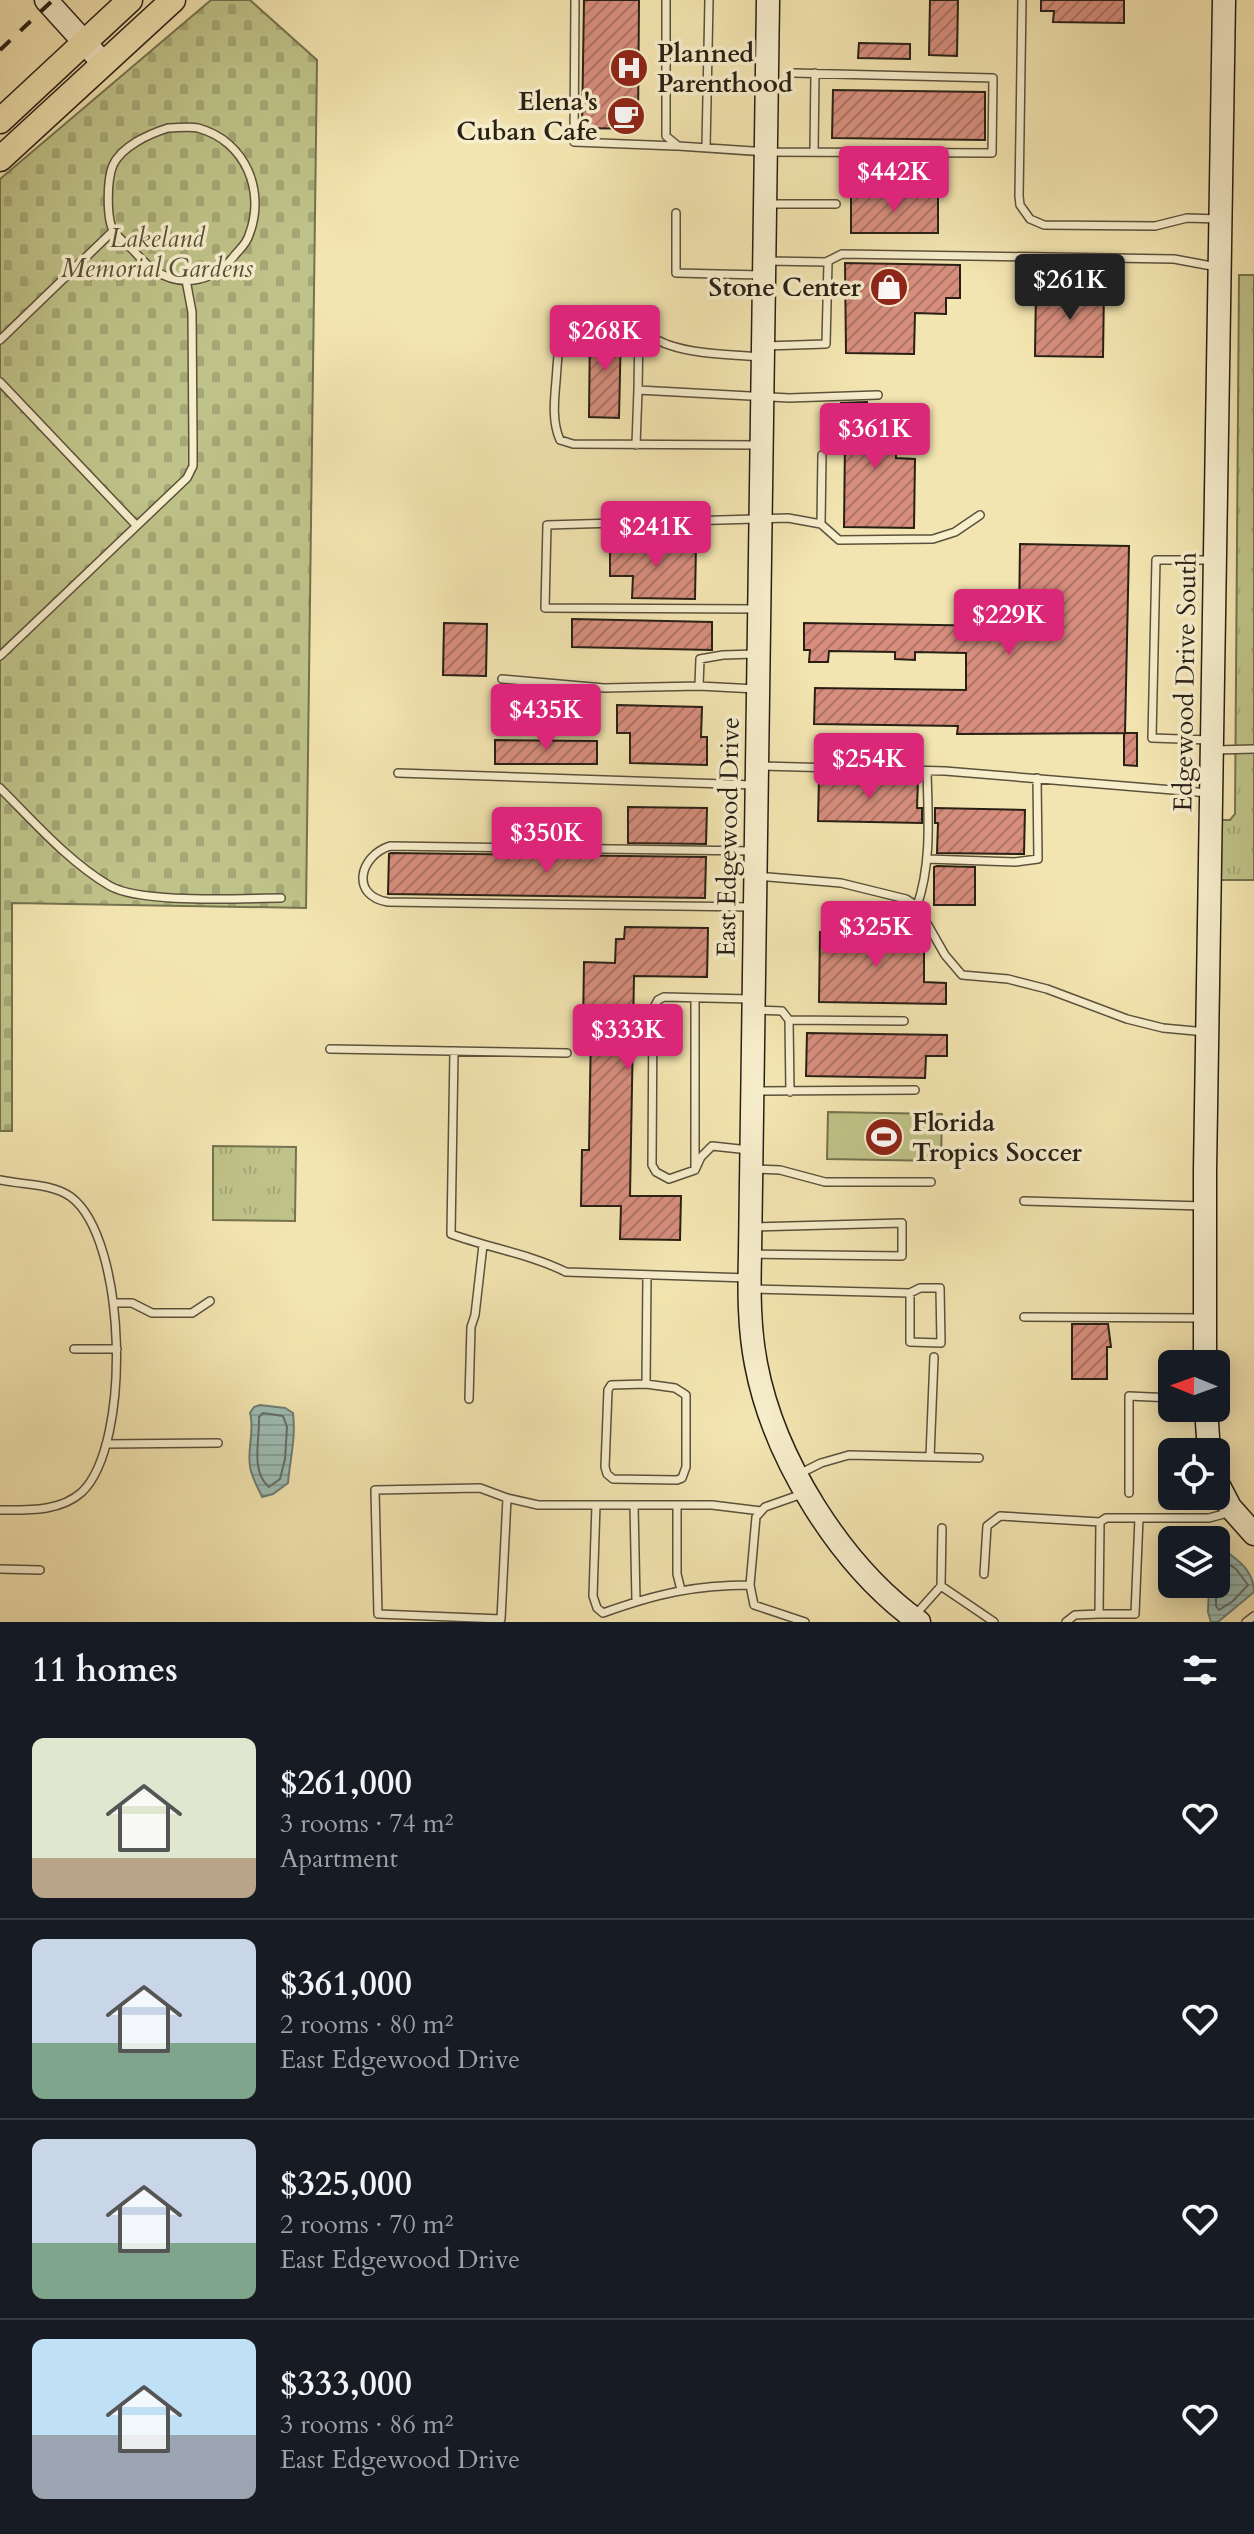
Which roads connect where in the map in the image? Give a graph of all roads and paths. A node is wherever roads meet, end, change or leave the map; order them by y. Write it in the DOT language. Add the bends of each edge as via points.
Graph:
graph roads {
  1 [pos="130,0"];
  2 [pos="173,0"];
  3 [pos="575,0"];
  4 [pos="666,0"];
  5 [pos="709,0"];
  6 [pos="768,0"];
  7 [pos="1022,0"];
  8 [pos="1224,0"];
  9 [pos="48,2"];
  10 [pos="84,43"];
  11 [pos="104,64"];
  12 [pos="794,73"];
  13 [pos="815,73"];
  14 [pos="0,121"];
  15 [pos="678,146"];
  16 [pos="706,147"];
  17 [pos="814,151"];
  18 [pos="766,152"];
  19 [pos="0,159"];
  20 [pos="765,204"];
  21 [pos="836,204"];
  22 [pos="676,213"];
  23 [pos="1220,219"];
  24 [pos="113,231"];
  25 [pos="826,262"];
  26 [pos="1219,267"];
  27 [pos="764,268"];
  28 [pos="186,280"];
  29 [pos="639,329"];
  30 [pos="0,340"];
  31 [pos="763,352"];
  32 [pos="0,382"];
  33 [pos="638,390"];
  34 [pos="878,395"];
  35 [pos="762,396"];
  36 [pos="636,445"];
  37 [pos="761,445"];
  38 [pos="822,455"];
  39 [pos="980,515"];
  40 [pos="760,518"];
  41 [pos="821,524"];
  42 [pos="136,525"];
  43 [pos="1216,560"];
  44 [pos="760,609"];
  45 [pos="759,654"];
  46 [pos="0,656"];
  47 [pos="502,679"];
  48 [pos="699,686"];
  49 [pos="758,689"];
  50 [pos="1212,745"];
  51 [pos="1254,749"];
  52 [pos="927,771"];
  53 [pos="398,773"];
  54 [pos="756,776"];
  55 [pos="1037,778"];
  56 [pos="0,788"];
  57 [pos="1212,793"];
  58 [pos="755,851"];
  59 [pos="927,859"];
  60 [pos="755,876"];
  61 [pos="281,898"];
  62 [pos="917,906"];
  63 [pos="754,907"];
  64 [pos="695,998"];
  65 [pos="753,1004"];
  66 [pos="789,1020"];
  67 [pos="904,1021"];
  68 [pos="1208,1032"];
  69 [pos="330,1049"];
  70 [pos="454,1051"];
  71 [pos="567,1053"];
  72 [pos="915,1090"];
  73 [pos="752,1091"];
  74 [pos="790,1092"];
  75 [pos="751,1160"];
  76 [pos="695,1170"];
  77 [pos="0,1180"];
  78 [pos="931,1182"];
  79 [pos="1024,1201"];
  80 [pos="1205,1206"];
  81 [pos="750,1227"];
  82 [pos="483,1245"];
  83 [pos="750,1254"];
  84 [pos="647,1275"];
  85 [pos="750,1283"];
  86 [pos="910,1293"];
  87 [pos="210,1301"];
  88 [pos="113,1303"];
  89 [pos="1024,1317"];
  90 [pos="1205,1318"];
  91 [pos="74,1349"];
  92 [pos="117,1349"];
  93 [pos="1205,1350"];
  94 [pos="934,1357"];
  95 [pos="646,1384"];
  96 [pos="1158,1397"];
  97 [pos="469,1399"];
  98 [pos="218,1443"];
  99 [pos="106,1444"];
  100 [pos="930,1457"];
  101 [pos="979,1458"];
  102 [pos="802,1484"];
  103 [pos="1129,1493"];
  104 [pos="507,1498"];
  105 [pos="596,1505"];
  106 [pos="634,1505"];
  107 [pos="677,1505"];
  108 [pos="1230,1506"];
  109 [pos="0,1510"];
  110 [pos="761,1511"];
  111 [pos="1233,1511"];
  112 [pos="1139,1518"];
  113 [pos="1100,1522"];
  114 [pos="942,1528"];
  115 [pos="1254,1534"];
  116 [pos="0,1569"];
  117 [pos="40,1570"];
  118 [pos="984,1574"];
  119 [pos="750,1585"];
  120 [pos="941,1586"];
  121 [pos="681,1590"];
  122 [pos="636,1601"];
  123 [pos="1099,1614"];
  124 [pos="1254,1616"];
  125 [pos="1135,1618"];
  126 [pos="914,1620"];
  127 [pos="805,1622"];
  128 [pos="994,1622"];
  129 [pos="1066,1622"];
  130 [pos="1246,1622"];
  1 -- 10 [label="main road"];
  2 -- 11 [label="main road"];
  3 -- 15 [label="lane" via="574,142"];
  4 -- 15 [label="lane" via="666,136"];
  5 -- 16 [label="lane"];
  6 -- 18 [label="main road, East Edgewood Drive"];
  7 -- 23 [label="lane" via="1019,196 1030,219 1044,225 1155,226 1187,218"];
  8 -- 23 [label="main road, Edgewood Drive South"];
  9 -- 10 [label="main road"];
  10 -- 11 [label="main road"];
  10 -- 14 [label="main road"];
  11 -- 19 [label="main road"];
  12 -- 13 [label="lane"];
  13 -- 17 [label="lane"];
  13 -- 17 [label="lane" via="993,78 993,137 992,153"];
  15 -- 16 [label="lane"];
  16 -- 18 [label="lane"];
  17 -- 18 [label="lane"];
  18 -- 20 [label="main road, East Edgewood Drive"];
  20 -- 21 [label="lane"];
  20 -- 27 [label="main road, East Edgewood Drive"];
  22 -- 27 [label="lane" via="676,273"];
  23 -- 26 [label="main road, Edgewood Drive South"];
  24 -- 28 [label="lane" via="153,270"];
  24 -- 28 [label="lane" via="108,190 113,165 129,147 168,128 197,128 219,138 239,154 255,185 257,208 249,239 230,262 212,277"];
  24 -- 30 [label="lane"];
  25 -- 26 [label="lane" via="842,254 1174,259"];
  25 -- 27 [label="lane"];
  25 -- 31 [label="lane" via="826,344"];
  26 -- 43 [label="main road, Edgewood Drive South"];
  27 -- 31 [label="main road, East Edgewood Drive"];
  28 -- 42 [label="lane" via="192,312 193,466 187,478"];
  29 -- 31 [label="lane" via="668,345 696,351"];
  29 -- 33 [label="lane"];
  29 -- 36 [label="lane" via="610,316 580,317 571,323 558,352 554,427 560,440 573,444"];
  31 -- 35 [label="main road, East Edgewood Drive"];
  32 -- 42 [label="lane"];
  33 -- 35 [label="lane"];
  33 -- 36 [label="lane"];
  34 -- 35 [label="lane"];
  35 -- 37 [label="main road, East Edgewood Drive"];
  36 -- 37 [label="lane"];
  37 -- 40 [label="main road, East Edgewood Drive"];
  38 -- 41 [label="lane"];
  39 -- 41 [label="lane" via="933,539 839,540"];
  40 -- 41 [label="lane"];
  40 -- 44 [label="main road, East Edgewood Drive"];
  40 -- 44 [label="lane" via="547,525 545,608"];
  42 -- 46 [label="lane"];
  43 -- 50 [label="main road, Edgewood Drive South"];
  43 -- 50 [label="lane" via="1156,560 1152,738"];
  44 -- 45 [label="main road, East Edgewood Drive"];
  45 -- 48 [label="lane" via="700,659"];
  45 -- 49 [label="main road, East Edgewood Drive"];
  47 -- 48 [label="lane" via="604,688"];
  48 -- 49 [label="lane"];
  49 -- 54 [label="main road, East Edgewood Drive"];
  50 -- 51 [label="lane"];
  50 -- 57 [label="main road, Edgewood Drive South"];
  52 -- 54 [label="lane"];
  52 -- 55 [label="lane"];
  52 -- 59 [label="lane"];
  53 -- 54 [label="lane"];
  54 -- 58 [label="main road, East Edgewood Drive"];
  55 -- 57 [label="lane"];
  55 -- 59 [label="lane" via="1038,859"];
  56 -- 61 [label="lane" via="113,887 168,897"];
  57 -- 68 [label="main road, Edgewood Drive South"];
  58 -- 60 [label="main road, East Edgewood Drive"];
  58 -- 63 [label="lane" via="390,846 368,859 363,874 370,896 388,902"];
  59 -- 62 [label="lane"];
  60 -- 62 [label="lane" via="841,883"];
  60 -- 63 [label="main road, East Edgewood Drive"];
  62 -- 68 [label="lane" via="962,975 1008,979 1127,1019"];
  63 -- 65 [label="main road, East Edgewood Drive"];
  64 -- 65 [label="lane"];
  64 -- 76 [label="lane"];
  64 -- 76 [label="lane" via="664,997 653,1009 651,1148 656,1172 669,1179"];
  65 -- 66 [label="lane" via="782,1011"];
  65 -- 73 [label="main road, East Edgewood Drive"];
  66 -- 67 [label="lane"];
  66 -- 74 [label="lane"];
  68 -- 80 [label="main road, Edgewood Drive South"];
  69 -- 70 [label="lane"];
  70 -- 71 [label="lane"];
  70 -- 82 [label="lane" via="451,1234"];
  72 -- 74 [label="lane"];
  73 -- 74 [label="lane"];
  73 -- 75 [label="main road, East Edgewood Drive"];
  75 -- 76 [label="lane" via="712,1146"];
  75 -- 78 [label="lane" via="825,1182"];
  75 -- 81 [label="main road, East Edgewood Drive"];
  77 -- 88 [label="lane" via="52,1188 87,1213 99,1239"];
  79 -- 80 [label="lane"];
  80 -- 90 [label="main road, Edgewood Drive South"];
  81 -- 83 [label="main road, East Edgewood Drive"];
  81 -- 83 [label="lane" via="902,1223 902,1256"];
  82 -- 84 [label="lane" via="566,1272"];
  82 -- 97 [label="lane" via="471,1327"];
  83 -- 85 [label="main road, East Edgewood Drive"];
  84 -- 85 [label="lane"];
  84 -- 95 [label="lane"];
  85 -- 86 [label="lane"];
  85 -- 102 [label="main road, East Edgewood Drive" via="756,1365"];
  86 -- 86 [label="lane" via="910,1342 941,1343 940,1288"];
  87 -- 88 [label="lane" via="192,1313 152,1313 132,1303"];
  88 -- 92 [label="lane"];
  89 -- 90 [label="lane"];
  90 -- 93 [label="main road, Edgewood Drive South"];
  91 -- 92 [label="lane"];
  92 -- 99 [label="lane"];
  94 -- 100 [label="lane"];
  95 -- 95 [label="lane" via="611,1385 608,1390 607,1474 613,1479 677,1480 686,1467 686,1395"];
  96 -- 103 [label="lane" via="1129,1396"];
  98 -- 99 [label="lane"];
  99 -- 109 [label="lane" via="82,1492 58,1506"];
  100 -- 101 [label="lane"];
  100 -- 102 [label="lane" via="849,1455 821,1463"];
  102 -- 110 [label="lane"];
  102 -- 126 [label="main road, East Edgewood Drive" via="840,1544"];
  104 -- 104 [label="lane" via="480,1488 375,1490 378,1614 501,1619"];
  104 -- 105 [label="lane" via="538,1505"];
  105 -- 106 [label="lane"];
  105 -- 122 [label="lane" via="597,1608 603,1613"];
  106 -- 107 [label="lane"];
  106 -- 122 [label="lane"];
  107 -- 110 [label="lane"];
  107 -- 121 [label="lane"];
  108 -- 111 [label="main road"];
  110 -- 119 [label="lane" via="756,1517"];
  111 -- 112 [label="lane" via="1209,1518"];
  111 -- 115 [label="main road"];
  112 -- 113 [label="lane"];
  112 -- 125 [label="lane"];
  113 -- 118 [label="lane" via="1000,1516 987,1526"];
  113 -- 123 [label="lane"];
  114 -- 120 [label="lane"];
  116 -- 117 [label="lane"];
  119 -- 121 [label="lane"];
  119 -- 127 [label="lane" via="754,1605"];
  120 -- 126 [label="lane"];
  120 -- 128 [label="lane"];
  121 -- 122 [label="lane"];
  123 -- 125 [label="lane"];
  123 -- 129 [label="lane" via="1075,1615"];
  124 -- 130 [label="lane"];
}
